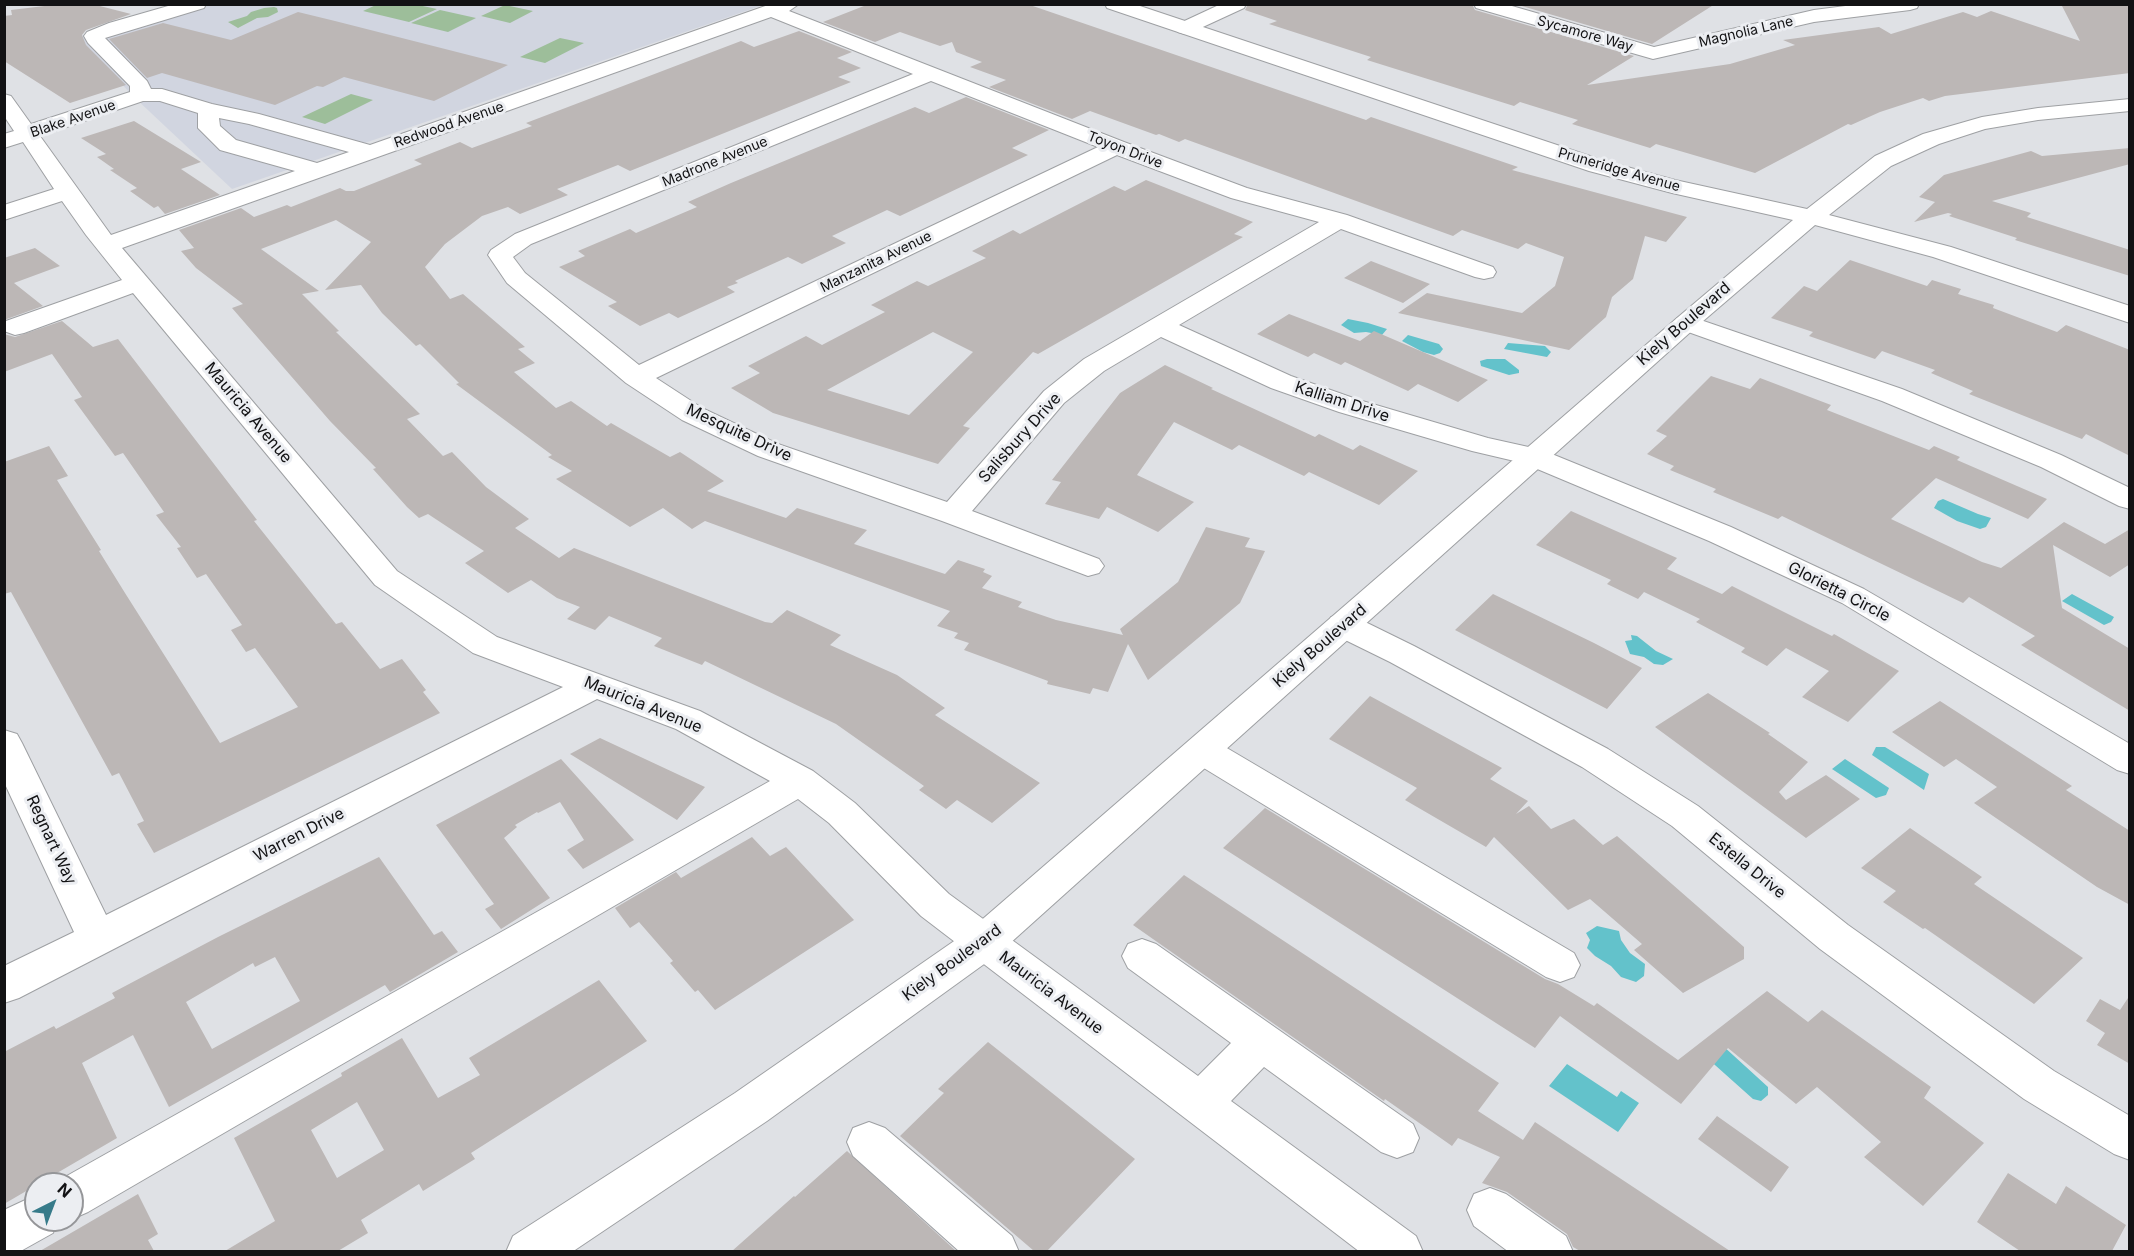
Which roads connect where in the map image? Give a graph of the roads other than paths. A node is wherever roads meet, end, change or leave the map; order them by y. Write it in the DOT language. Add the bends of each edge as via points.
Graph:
graph roads {
  1 [pos="197,4"];
  2 [pos="1114,4"];
  3 [pos="1237,4"];
  4 [pos="1483,4"];
  5 [pos="1787,4"];
  6 [pos="1910,4"];
  7 [pos="781,8"];
  8 [pos="1814,16"];
  9 [pos="1185,28"];
  10 [pos="1653,53"];
  11 [pos="933,73"];
  12 [pos="141,95"];
  13 [pos="4,99"];
  14 [pos="2130,105"];
  15 [pos="208,110"];
  16 [pos="16,138"];
  17 [pos="1116,147"];
  18 [pos="372,152"];
  19 [pos="319,171"];
  20 [pos="67,192"];
  21 [pos="4,213"];
  22 [pos="1811,217"];
  23 [pos="1339,220"];
  24 [pos="107,245"];
  25 [pos="500,255"];
  26 [pos="1484,272"];
  27 [pos="139,282"];
  28 [pos="2130,315"];
  29 [pos="1686,323"];
  30 [pos="1159,326"];
  31 [pos="15,327"];
  32 [pos="636,377"];
  33 [pos="1532,456"];
  34 [pos="2130,500"];
  35 [pos="953,514"];
  36 [pos="1088,566"];
  37 [pos="1343,626"];
  38 [pos="594,686"];
  39 [pos="4,743"];
  40 [pos="1202,750"];
  41 [pos="2130,761"];
  42 [pos="800,781"];
  43 [pos="97,938"];
  44 [pos="984,942"];
  45 [pos="1142,956"];
  46 [pos="1560,965"];
  47 [pos="4,986"];
  48 [pos="1262,1041"];
  49 [pos="1200,1103"];
  50 [pos="1397,1138"];
  51 [pos="2130,1140"];
  52 [pos="869,1142"];
  53 [pos="84,1190"];
  54 [pos="1490,1210"];
  55 [pos="24,1224"];
  56 [pos="4,1235"];
  57 [pos="530,1251"];
  58 [pos="995,1251"];
  59 [pos="1399,1251"];
  60 [pos="1549,1251"];
  1 -- 12 [label="street" via="94,36 140,85"];
  2 -- 9 [label="street, Pruneridge Avenue"];
  3 -- 9 [label="street"];
  4 -- 10 [label="street, Sycamore Way"];
  5 -- 8 [label="street"];
  6 -- 8 [label="street, Magnolia Lane"];
  7 -- 11 [label="street, Toyon Drive"];
  7 -- 18 [label="street, Redwood Avenue"];
  8 -- 10 [label="street, Magnolia Lane"];
  9 -- 22 [label="street, Pruneridge Avenue" via="1597,166"];
  11 -- 17 [label="street, Toyon Drive"];
  11 -- 25 [label="street, Madrone Avenue" via="523,239"];
  12 -- 15 [label="street" via="162,95"];
  12 -- 16 [label="street, Blake Avenue"];
  13 -- 16 [label="street, Mauricia Avenue"];
  14 -- 22 [label="street, Kiely Boulevard" via="1982,123 1931,139 1883,161"];
  15 -- 18 [label="street" via="252,118"];
  15 -- 19 [label="street" via="209,128 228,145"];
  16 -- 20 [label="street, Mauricia Avenue"];
  17 -- 23 [label="street, Toyon Drive" via="1239,193"];
  17 -- 32 [label="street, Manzanita Avenue"];
  18 -- 19 [label="street, Redwood Avenue"];
  19 -- 24 [label="street, Redwood Avenue"];
  20 -- 21 [label="street"];
  20 -- 24 [label="street, Mauricia Avenue"];
  22 -- 28 [label="street, Pruneridge Avenue" via="1999,270"];
  22 -- 29 [label="street, Kiely Boulevard"];
  23 -- 26 [label="street, Toyon Drive"];
  23 -- 30 [label="street, Salisbury Drive"];
  24 -- 27 [label="street, Mauricia Avenue"];
  25 -- 32 [label="street, Mesquite Drive" via="516,278"];
  27 -- 31 [label="street"];
  27 -- 38 [label="street, Mauricia Avenue" via="386,578 484,645"];
  29 -- 33 [label="street, Kiely Boulevard"];
  29 -- 34 [label="street" via="1892,395 2051,461"];
  30 -- 33 [label="street, Kalliam Drive" via="1281,382 1349,406"];
  30 -- 35 [label="street, Salisbury Drive" via="1094,365 1054,397"];
  32 -- 35 [label="street, Mesquite Drive" via="692,414 768,450"];
  33 -- 37 [label="street, Kiely Boulevard"];
  33 -- 41 [label="street, Glorietta Circle" via="1720,534 1853,596"];
  35 -- 36 [label="street"];
  37 -- 40 [label="street, Kiely Boulevard"];
  37 -- 51 [label="street, Estella Drive" via="1595,758 1685,816 1834,937 2039,1086"];
  38 -- 42 [label="street, Mauricia Avenue" via="688,720"];
  38 -- 43 [label="street, Warren Drive"];
  39 -- 43 [label="street, Regnart Way"];
  40 -- 44 [label="street, Kiely Boulevard"];
  40 -- 46 [label="street"];
  42 -- 44 [label="street, Mauricia Avenue" via="842,813 935,904"];
  42 -- 53 [label="street"];
  43 -- 47 [label="street, Warren Drive"];
  44 -- 49 [label="street, Mauricia Avenue"];
  44 -- 57 [label="street, Kiely Boulevard" via="751,1107"];
  45 -- 48 [label="street"];
  48 -- 49 [label="street"];
  48 -- 50 [label="street"];
  49 -- 59 [label="street, Mauricia Avenue"];
  52 -- 58 [label="street"];
  54 -- 60 [label="street"];
  55 -- 56 [label="street"];
}
